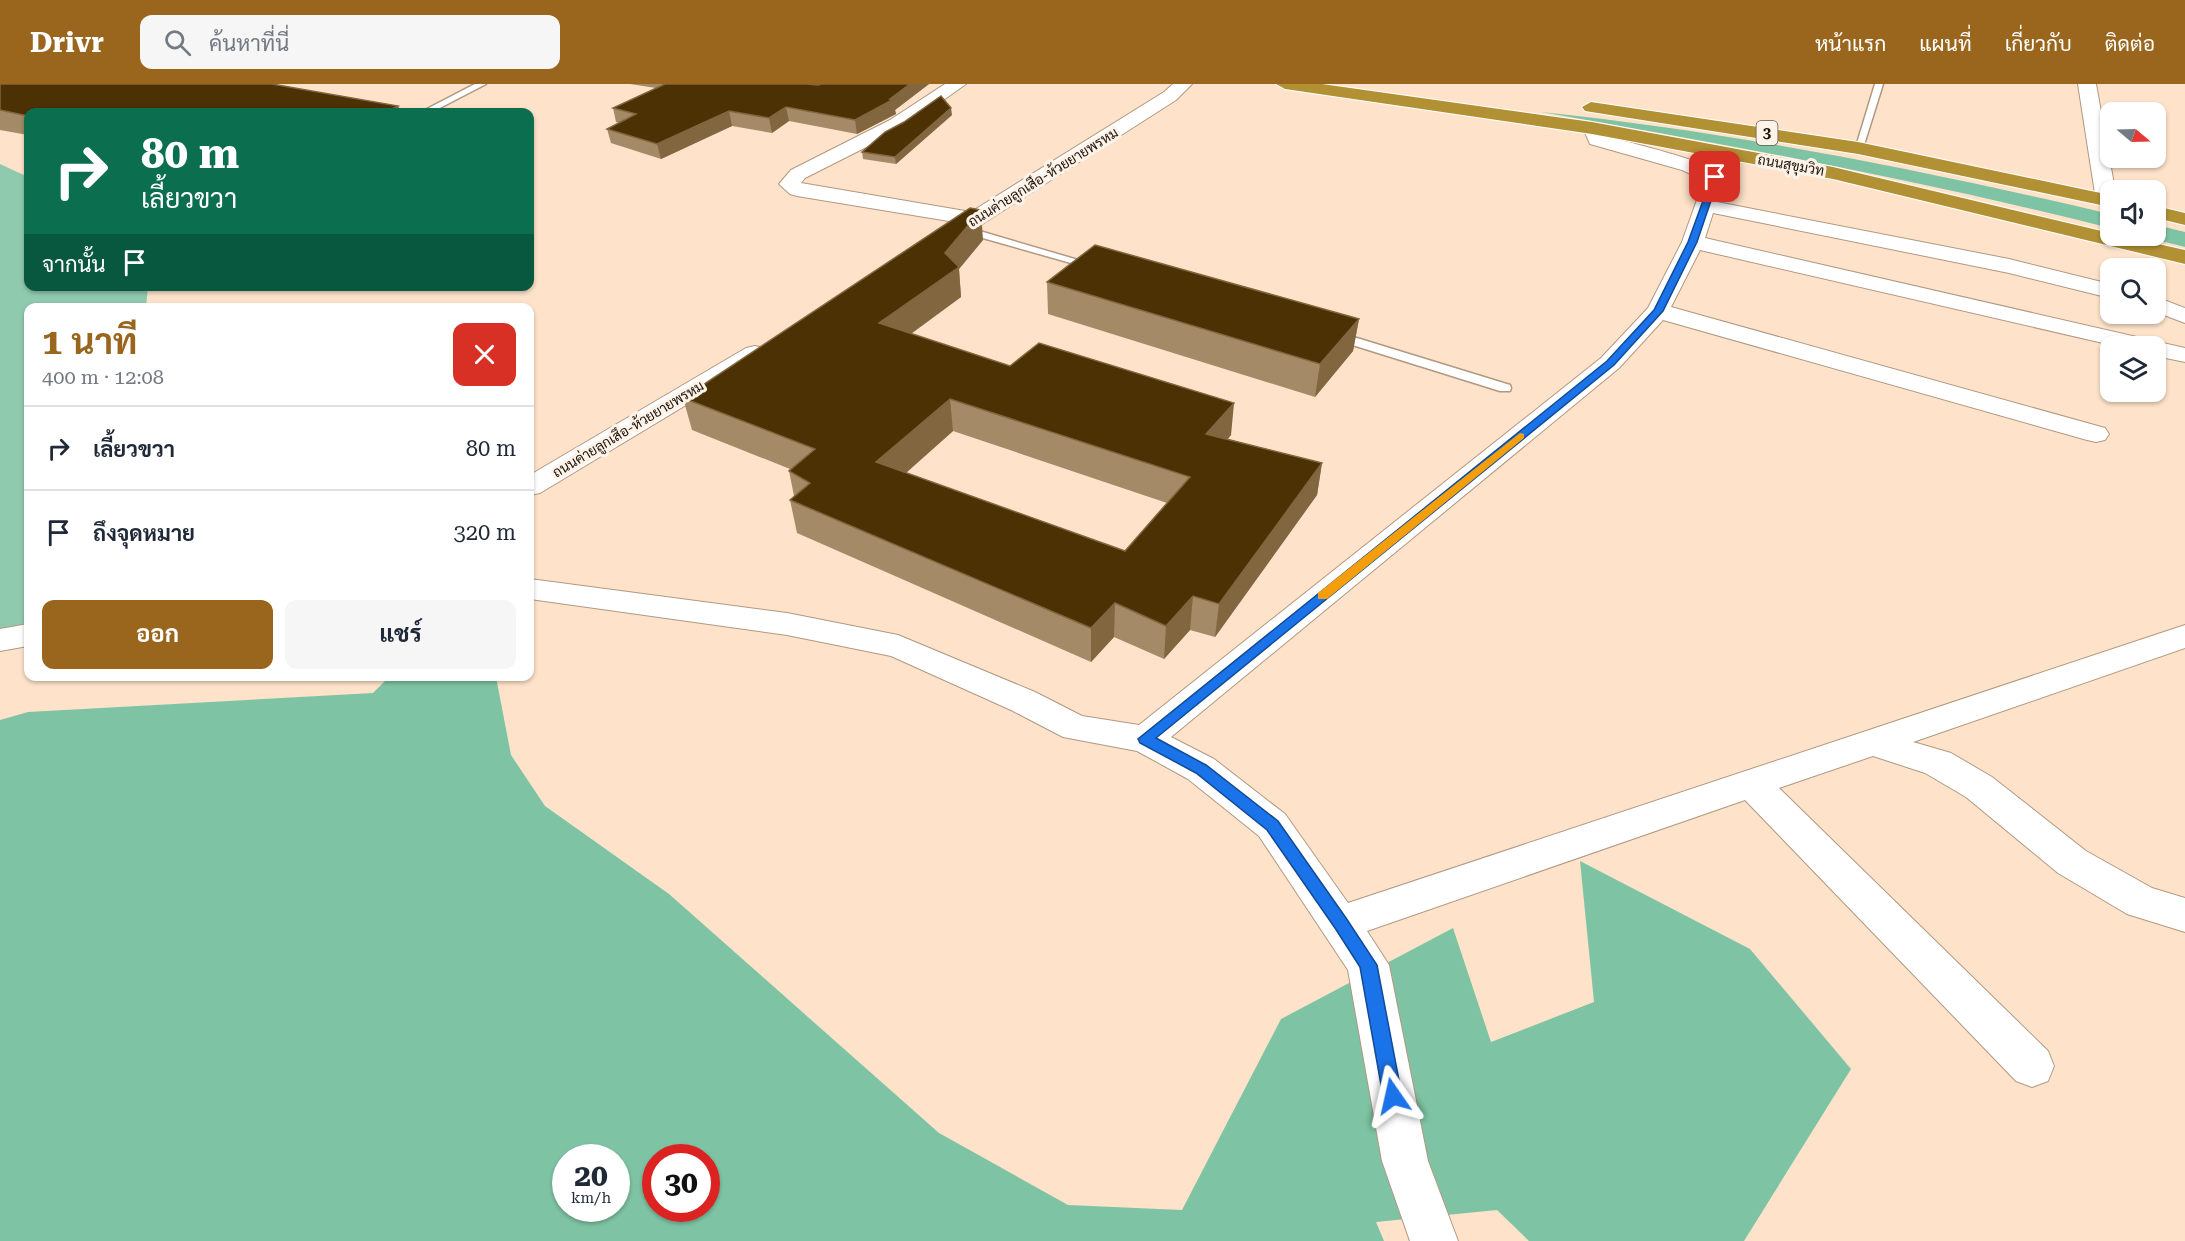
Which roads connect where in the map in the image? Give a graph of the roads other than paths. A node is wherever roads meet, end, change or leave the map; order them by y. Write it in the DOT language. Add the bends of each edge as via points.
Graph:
graph roads {
  1 [pos="482,84"];
  2 [pos="957,84"];
  3 [pos="1183,84"];
  4 [pos="1285,84"];
  5 [pos="1879,84"];
  6 [pos="2087,84"];
  7 [pos="1570,104"];
  8 [pos="434,108"];
  9 [pos="1592,128"];
  10 [pos="1858,148"];
  11 [pos="2104,180"];
  12 [pos="2100,199"];
  13 [pos="1707,206"];
  14 [pos="2166,214"];
  15 [pos="2185,219"];
  16 [pos="968,224"];
  17 [pos="1693,242"];
  18 [pos="920,253"];
  19 [pos="2185,257"];
  20 [pos="1108,270"];
  21 [pos="2100,289"];
  22 [pos="2166,307"];
  23 [pos="1658,311"];
  24 [pos="2185,316"];
  25 [pos="1318,330"];
  26 [pos="2102,336"];
  27 [pos="778,338"];
  28 [pos="2166,351"];
  29 [pos="2185,355"];
  30 [pos="1505,388"];
  31 [pos="2096,434"];
  32 [pos="534,485"];
  33 [pos="534,590"];
  34 [pos="24,636"];
  35 [pos="2185,636"];
  36 [pos="0,640"];
  37 [pos="1145,739"];
  38 [pos="1874,743"];
  39 [pos="1752,784"];
  40 [pos="2185,915"];
  41 [pos="1340,923"];
  42 [pos="2032,1066"];
  43 [pos="1434,1241"];
  1 -- 8 [label="lane"];
  2 -- 16 [label="street" via="905,120 798,174 789,184 797,190"];
  3 -- 16 [label="street, ถนนค่ายลูกเสึอ-ห้วยยายพรหม"];
  4 -- 9 [label="highway, ถนนสุขุมวิท / 3"];
  5 -- 10 [label="lane"];
  6 -- 11 [label="street"];
  7 -- 10 [label="highway, ถนนสุขุมวิท / 3"];
  9 -- 13 [label="street" via="1597,140 1715,177"];
  9 -- 19 [label="highway, ถนนสุขุมวิท / 3" via="1833,173"];
  10 -- 12 [label="highway, ถนนสุขุมวิท / 3"];
  13 -- 17 [label="street"];
  13 -- 21 [label="street" via="2009,266"];
  14 -- 15 [label="highway"];
  16 -- 18 [label="street, ถนนค่ายลูกเสึอ-ห้วยยายพรหม"];
  16 -- 20 [label="lane"];
  17 -- 23 [label="street"];
  17 -- 26 [label="street"];
  22 -- 24 [label="street"];
  23 -- 31 [label="street"];
  23 -- 37 [label="street" via="1610,363"];
  25 -- 30 [label="lane"];
  27 -- 32 [label="street, ถนนค่ายลูกเสึอ-ห้วยยายพรหม"];
  28 -- 29 [label="street"];
  33 -- 37 [label="street" via="787,624 897,646 1075,728"];
  34 -- 36 [label="street"];
  35 -- 38 [label="street"];
  37 -- 41 [label="street" via="1201,769 1272,825"];
  38 -- 39 [label="street"];
  38 -- 40 [label="street" via="1938,763 1979,787 2072,862 2141,902"];
  39 -- 41 [label="street"];
  39 -- 42 [label="street"];
  41 -- 43 [label="street" via="1368,965 1405,1161"];
}
